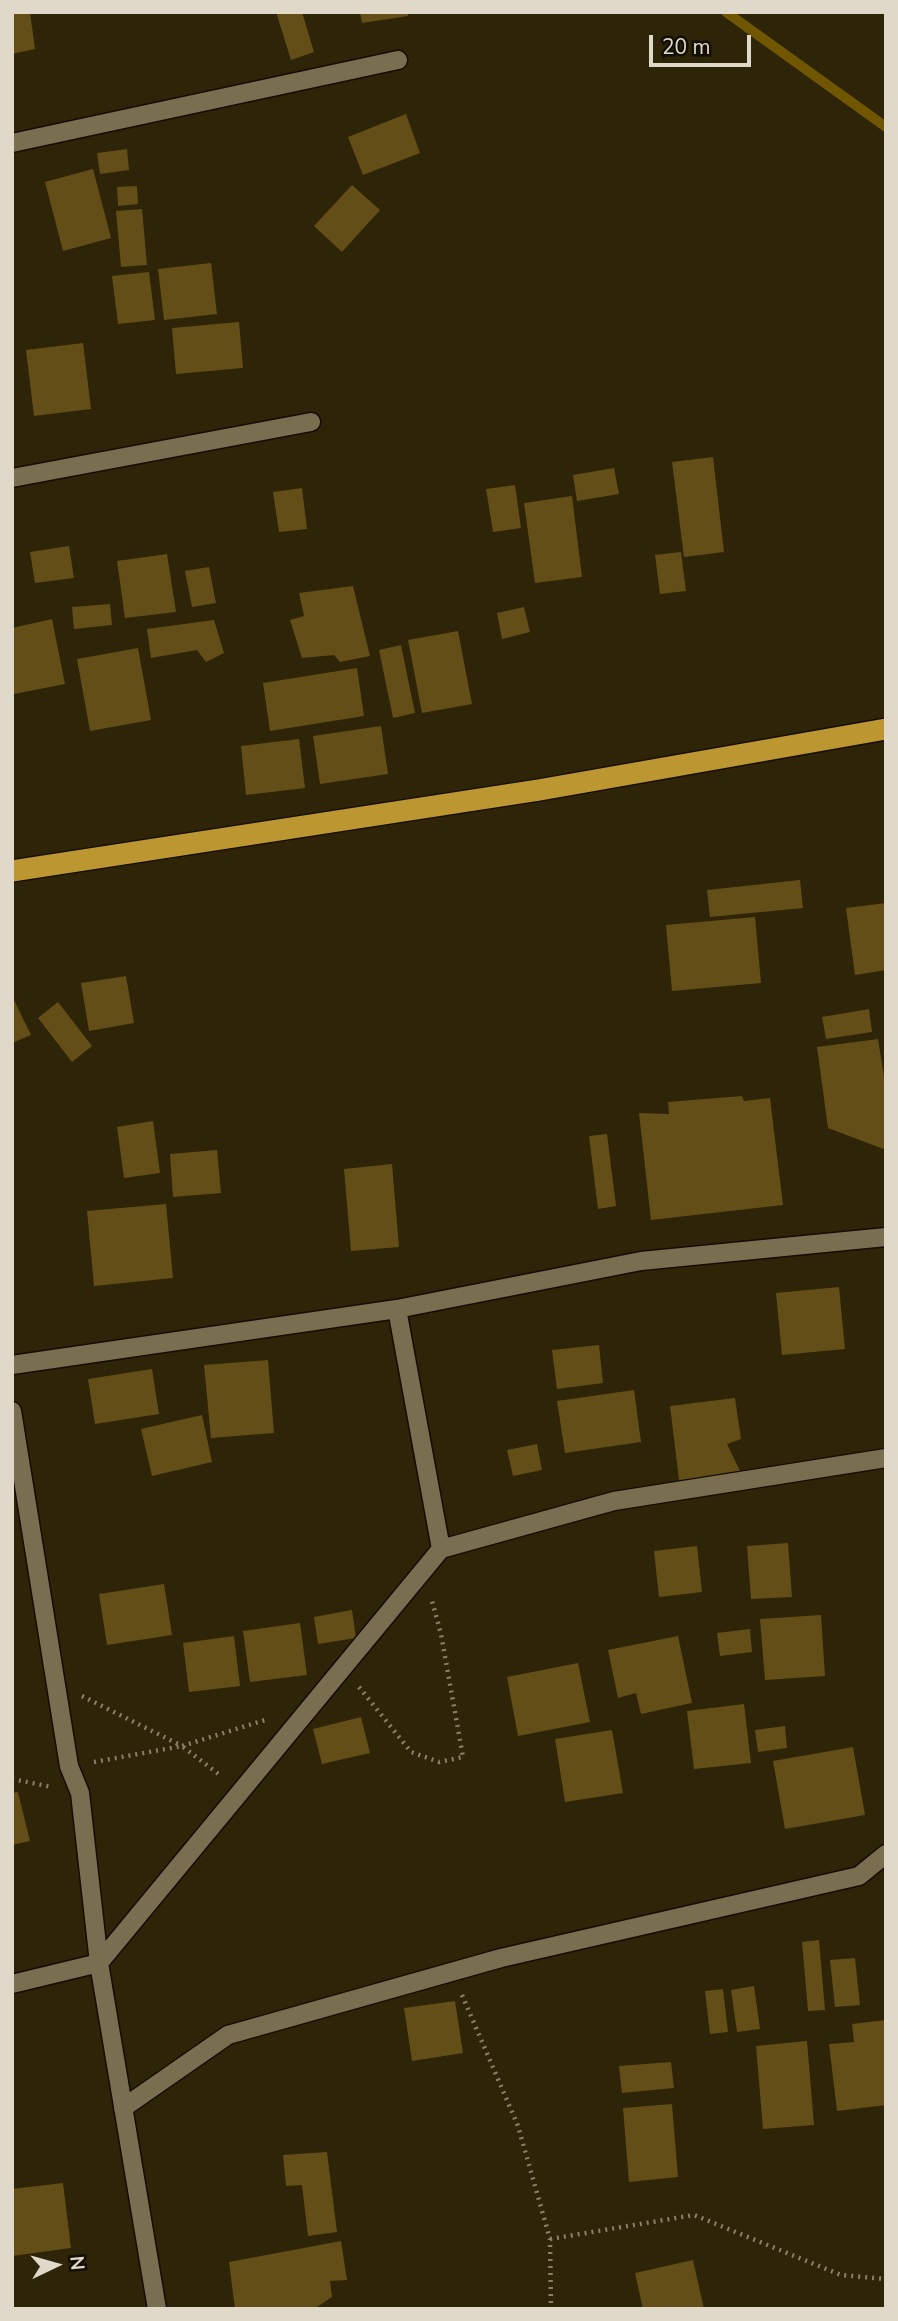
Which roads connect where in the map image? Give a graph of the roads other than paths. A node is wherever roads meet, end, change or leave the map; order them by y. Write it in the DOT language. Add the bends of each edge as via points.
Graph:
graph roads {
  1 [pos="398,60"];
  2 [pos="12,143"];
  3 [pos="311,422"];
  4 [pos="12,478"];
  5 [pos="886,729"];
  6 [pos="12,871"];
  7 [pos="886,1237"];
  8 [pos="397,1309"];
  9 [pos="12,1365"];
  10 [pos="12,1411"];
  11 [pos="886,1458"];
  12 [pos="441,1549"];
  13 [pos="886,1854"];
  14 [pos="99,1963"];
  15 [pos="12,1984"];
  16 [pos="123,2108"];
  17 [pos="157,2309"];
  1 -- 2 [label="street"];
  3 -- 4 [label="street"];
  5 -- 6 [label="highway" via="539,790"];
  7 -- 8 [label="street" via="641,1261"];
  8 -- 9 [label="street"];
  8 -- 12 [label="street"];
  10 -- 14 [label="street" via="69,1766 80,1793"];
  11 -- 12 [label="street" via="614,1501"];
  12 -- 14 [label="street"];
  13 -- 16 [label="street" via="859,1877 500,1958 228,2035"];
  14 -- 15 [label="street"];
  14 -- 16 [label="street"];
  16 -- 17 [label="street"];
}
